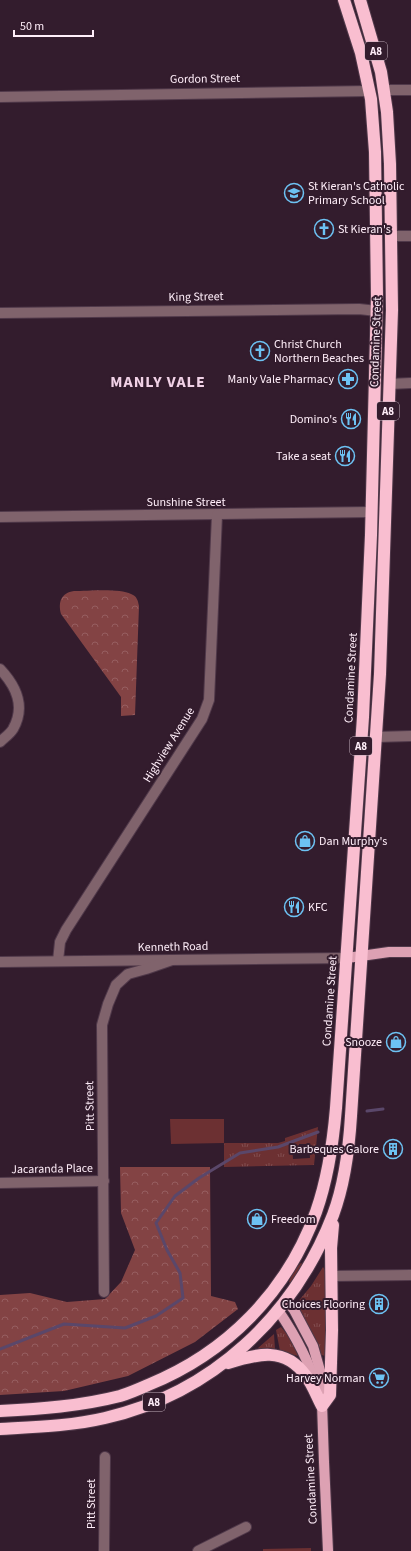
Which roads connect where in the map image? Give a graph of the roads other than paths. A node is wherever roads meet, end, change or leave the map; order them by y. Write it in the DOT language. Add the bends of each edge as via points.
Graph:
graph roads {
  1 [pos="344,0"];
  2 [pos="360,0"];
  3 [pos="384,90"];
  4 [pos="411,90"];
  5 [pos="369,91"];
  6 [pos="0,97"];
  7 [pos="392,236"];
  8 [pos="411,236"];
  9 [pos="377,310"];
  10 [pos="392,310"];
  11 [pos="0,313"];
  12 [pos="411,383"];
  13 [pos="389,384"];
  14 [pos="371,512"];
  15 [pos="217,515"];
  16 [pos="0,516"];
  17 [pos="0,669"];
  18 [pos="411,736"];
  19 [pos="376,737"];
  20 [pos="0,742"];
  21 [pos="411,952"];
  22 [pos="362,957"];
  23 [pos="347,958"];
  24 [pos="172,960"];
  25 [pos="58,961"];
  26 [pos="0,962"];
  27 [pos="104,1181"];
  28 [pos="0,1183"];
  29 [pos="334,1213"];
  30 [pos="411,1275"];
  31 [pos="331,1276"];
  32 [pos="104,1292"];
  33 [pos="271,1295"];
  34 [pos="286,1300"];
  35 [pos="278,1310"];
  36 [pos="222,1365"];
  37 [pos="322,1406"];
  38 [pos="0,1411"];
  39 [pos="0,1429"];
  40 [pos="105,1457"];
  41 [pos="246,1527"];
  42 [pos="104,1551"];
  43 [pos="198,1551"];
  44 [pos="328,1551"];
  1 -- 5 [label="highway, Condamine Street / A8" via="361,53"];
  2 -- 3 [label="highway, Condamine Street / A8"];
  3 -- 4 [label="street, Gordon Street"];
  3 -- 5 [label="highway, Gordon Street"];
  3 -- 7 [label="highway, Condamine Street / A8"];
  5 -- 6 [label="street, Gordon Street"];
  5 -- 9 [label="highway, Condamine Street / A8" via="375,152"];
  7 -- 8 [label="street"];
  7 -- 10 [label="highway, Condamine Street / A8"];
  9 -- 10 [label="highway, King Street"];
  9 -- 11 [label="street, King Street"];
  9 -- 14 [label="highway, Condamine Street / A8"];
  10 -- 13 [label="highway, Condamine Street / A8"];
  12 -- 13 [label="street"];
  13 -- 19 [label="highway, Condamine Street / A8"];
  14 -- 15 [label="street, Sunshine Street"];
  14 -- 23 [label="highway, Condamine Street / A8" via="363,717"];
  15 -- 16 [label="street, Sunshine Street"];
  15 -- 25 [label="street, Highview Avenue" via="207,706 202,719 66,930 60,942"];
  17 -- 20 [label="street" via="13,685 20,706 13,730"];
  18 -- 19 [label="street"];
  19 -- 22 [label="highway, Condamine Street / A8"];
  21 -- 22 [label="main road" via="389,952"];
  22 -- 23 [label="main road"];
  22 -- 29 [label="highway, Condamine Street / A8" via="351,1123 346,1167"];
  23 -- 24 [label="street, Kenneth Road"];
  23 -- 33 [label="highway, Condamine Street / A8" via="329,1164 316,1211 297,1253"];
  24 -- 25 [label="street, Kenneth Road"];
  24 -- 27 [label="street, Pitt Street" via="128,974 116,985 108,1004 102,1025"];
  25 -- 26 [label="street, Kenneth Road"];
  27 -- 28 [label="street, Jacaranda Place"];
  27 -- 32 [label="street, Pitt Street"];
  29 -- 31 [label="highway"];
  29 -- 34 [label="highway, A8" via="314,1258"];
  30 -- 31 [label="street"];
  31 -- 37 [label="highway" via="330,1395"];
  33 -- 34 [label="highway"];
  33 -- 35 [label="highway, Condamine Street"];
  33 -- 38 [label="highway, A8" via="234,1334 190,1365 166,1378 121,1396 93,1402"];
  34 -- 35 [label="highway, A8"];
  34 -- 37 [label="main road, Condamine Street" via="307,1334 317,1358 321,1374"];
  35 -- 36 [label="highway, A8" via="248,1343"];
  35 -- 37 [label="main road, Condamine Street" via="300,1346 314,1378"];
  36 -- 37 [label="highway" via="250,1356 266,1354 283,1357 307,1376"];
  36 -- 39 [label="highway, A8" via="166,1397 106,1418"];
  37 -- 44 [label="main road, Condamine Street"];
  40 -- 42 [label="street, Pitt Street"];
  41 -- 43 [label="street"];
}
